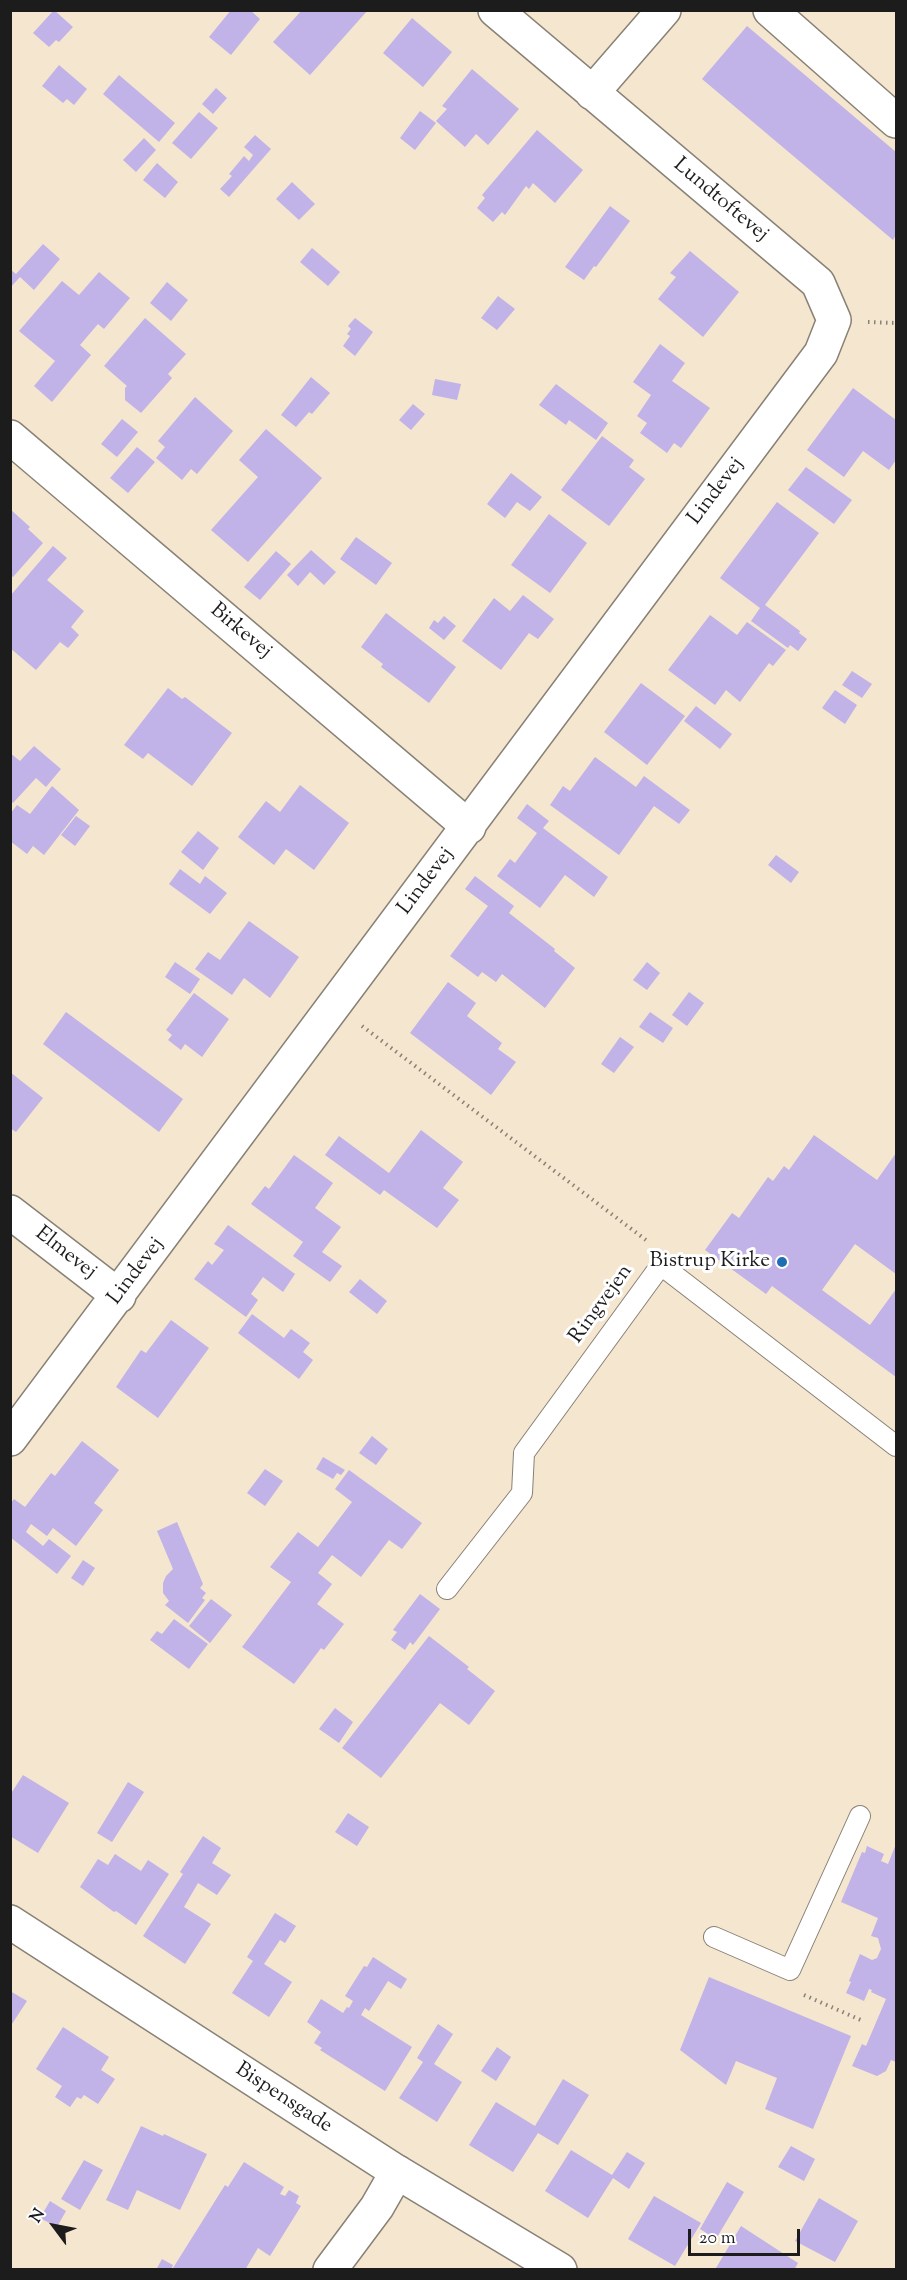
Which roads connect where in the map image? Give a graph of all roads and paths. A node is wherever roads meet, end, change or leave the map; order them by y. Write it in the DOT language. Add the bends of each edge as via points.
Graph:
graph roads {
  1 [pos="495,10"];
  2 [pos="664,10"];
  3 [pos="770,10"];
  4 [pos="592,93"];
  5 [pos="897,121"];
  6 [pos="834,320"];
  7 [pos="10,437"];
  8 [pos="469,827"];
  9 [pos="335,1006"];
  10 [pos="10,1212"];
  11 [pos="661,1265"];
  12 [pos="119,1296"];
  13 [pos="10,1438"];
  14 [pos="897,1446"];
  15 [pos="447,1589"];
  16 [pos="860,1816"];
  17 [pos="10,1922"];
  18 [pos="714,1937"];
  19 [pos="790,1970"];
  20 [pos="863,2021"];
  21 [pos="397,2172"];
  22 [pos="330,2270"];
  23 [pos="560,2270"];
  1 -- 4 [label="street, Lundtoftevej"];
  2 -- 4 [label="street"];
  3 -- 5 [label="street"];
  4 -- 6 [label="street, Lundtoftevej" via="818,283"];
  6 -- 8 [label="street, Lindevej" via="821,353"];
  7 -- 8 [label="street, Birkevej"];
  8 -- 9 [label="street, Lindevej"];
  9 -- 11 [label="path" via="654,1246"];
  9 -- 12 [label="street, Lindevej"];
  10 -- 12 [label="street, Elmevej"];
  11 -- 14 [label="lane, Ringvejen"];
  11 -- 15 [label="lane, Ringvejen" via="524,1453 522,1493"];
  12 -- 13 [label="street, Lindevej"];
  16 -- 19 [label="lane"];
  17 -- 21 [label="street, Bispensgade"];
  18 -- 19 [label="lane"];
  19 -- 20 [label="path" via="804,1995"];
  21 -- 22 [label="street" via="377,2207"];
  21 -- 23 [label="street, Bispensgade"];
}
